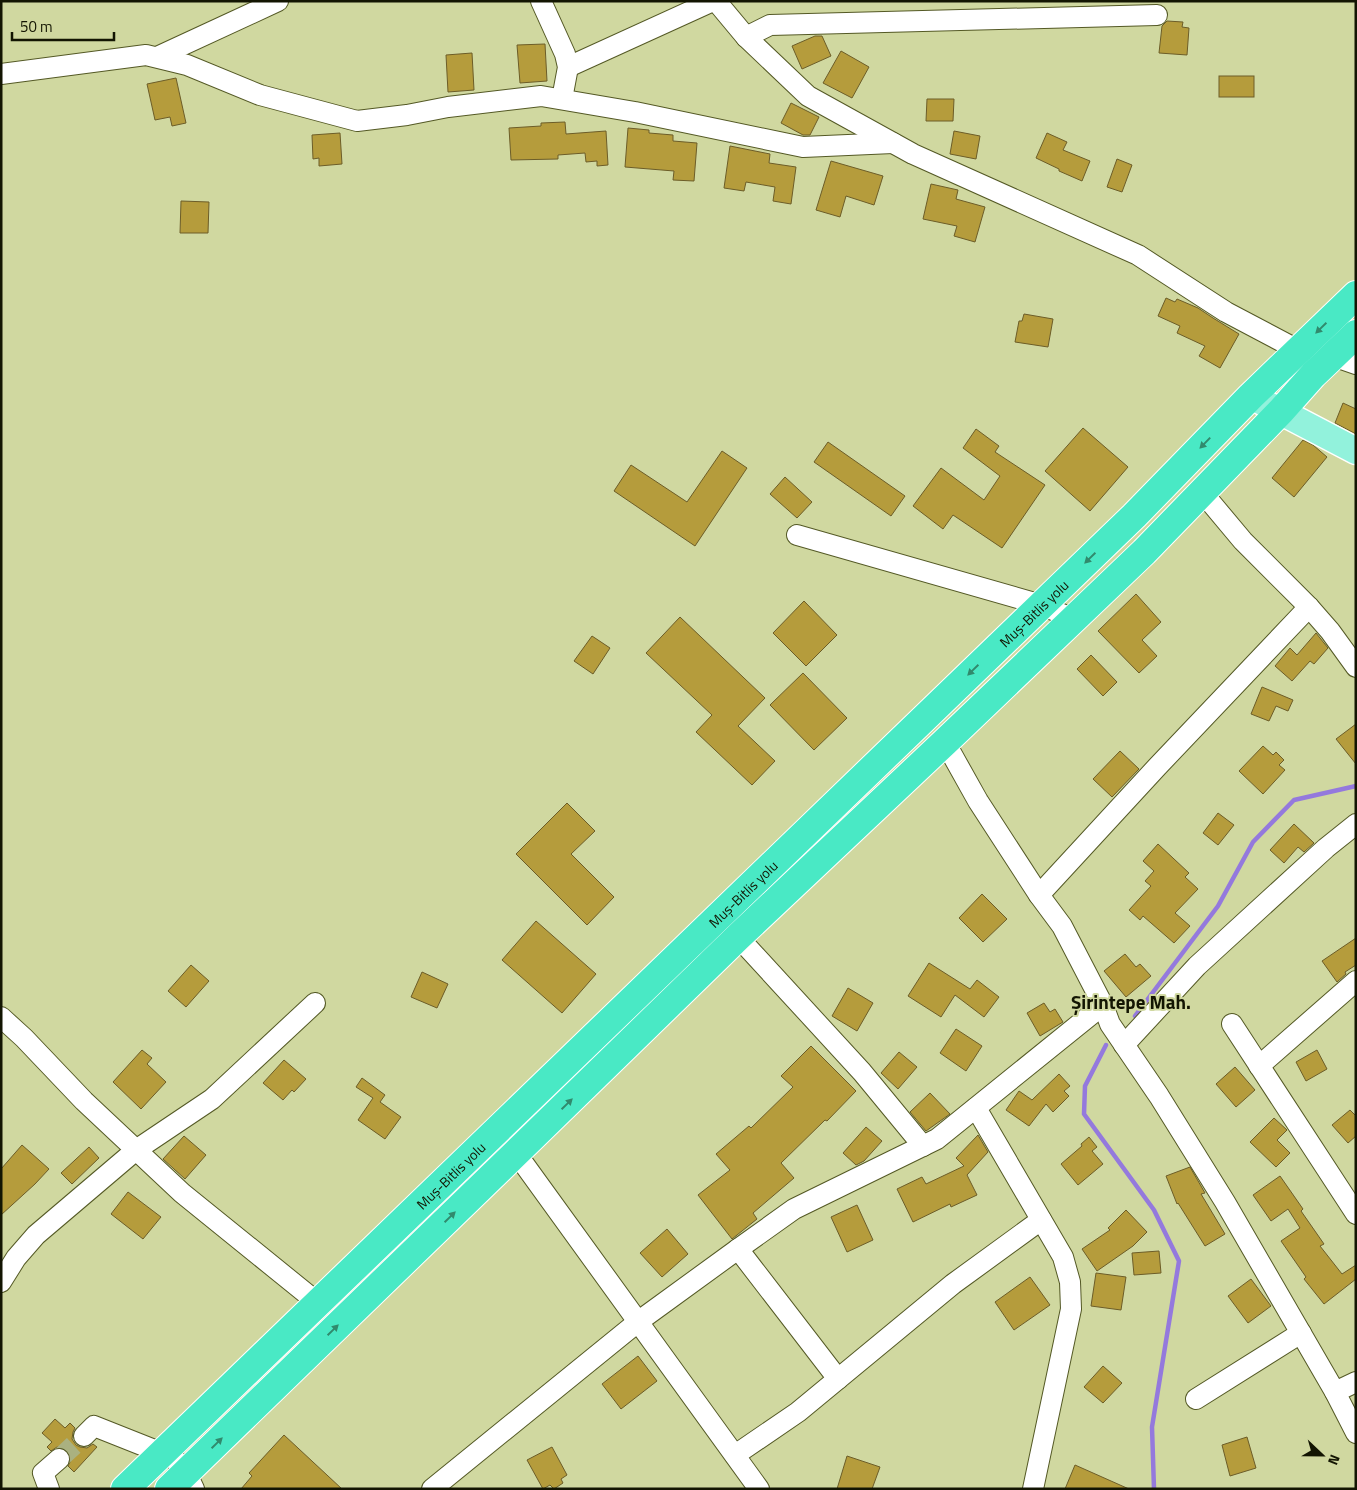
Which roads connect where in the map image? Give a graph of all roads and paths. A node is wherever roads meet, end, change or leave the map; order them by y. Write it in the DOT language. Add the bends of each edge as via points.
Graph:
graph roads {
  1 [pos="278,1"];
  2 [pos="541,1"];
  3 [pos="715,1"];
  4 [pos="1158,15"];
  5 [pos="746,37"];
  6 [pos="157,57"];
  7 [pos="568,67"];
  8 [pos="1,74"];
  9 [pos="562,99"];
  10 [pos="893,144"];
  11 [pos="1356,295"];
  12 [pos="1356,334"];
  13 [pos="1298,350"];
  14 [pos="1344,360"];
  15 [pos="1313,375"];
  16 [pos="1251,396"];
  17 [pos="1281,411"];
  18 [pos="1356,451"];
  19 [pos="1202,492"];
  20 [pos="797,535"];
  21 [pos="1042,605"];
  22 [pos="1309,607"];
  23 [pos="1073,619"];
  24 [pos="1356,667"];
  25 [pos="945,742"];
  26 [pos="1356,824"];
  27 [pos="1038,894"];
  28 [pos="738,937"];
  29 [pos="1356,981"];
  30 [pos="316,1003"];
  31 [pos="1103,1005"];
  32 [pos="1,1017"];
  33 [pos="1232,1024"];
  34 [pos="1124,1045"];
  35 [pos="1259,1066"];
  36 [pos="976,1108"];
  37 [pos="923,1146"];
  38 [pos="136,1150"];
  39 [pos="516,1153"];
  40 [pos="1356,1214"];
  41 [pos="1041,1220"];
  42 [pos="738,1249"];
  43 [pos="1,1282"];
  44 [pos="318,1303"];
  45 [pos="639,1321"];
  46 [pos="1301,1333"];
  47 [pos="838,1379"];
  48 [pos="1356,1382"];
  49 [pos="1335,1392"];
  50 [pos="1196,1399"];
  51 [pos="1356,1433"];
  52 [pos="84,1436"];
  53 [pos="164,1451"];
  54 [pos="735,1455"];
  55 [pos="60,1459"];
  56 [pos="183,1483"];
  57 [pos="50,1489"];
  58 [pos="125,1489"];
  59 [pos="432,1489"];
  60 [pos="759,1489"];
  61 [pos="1033,1489"];
  1 -- 6 [label="street"];
  2 -- 7 [label="street"];
  3 -- 5 [label="street"];
  3 -- 7 [label="street"];
  4 -- 5 [label="street" via="770,25"];
  5 -- 10 [label="street" via="808,96"];
  6 -- 8 [label="street" via="146,55"];
  6 -- 9 [label="street" via="187,65 260,95 357,121 541,96"];
  7 -- 9 [label="street"];
  9 -- 10 [label="street" via="803,147"];
  10 -- 13 [label="street" via="1138,255 1226,312"];
  11 -- 13 [label="highway, Muş-Bitlis yolu, one-way"];
  12 -- 14 [label="highway, Muş-Bitlis yolu"];
  13 -- 15 [label="street"];
  13 -- 16 [label="highway, Muş-Bitlis yolu"];
  14 -- 15 [label="highway, Muş-Bitlis yolu"];
  15 -- 17 [label="highway, Muş-Bitlis yolu"];
  16 -- 17 [label="main road"];
  16 -- 21 [label="highway, Muş-Bitlis yolu, one-way"];
  17 -- 18 [label="main road"];
  17 -- 19 [label="highway, Muş-Bitlis yolu"];
  19 -- 22 [label="street" via="1243,541"];
  19 -- 23 [label="highway, Muş-Bitlis yolu"];
  20 -- 21 [label="street"];
  21 -- 23 [label="street"];
  21 -- 44 [label="highway, Muş-Bitlis yolu, one-way"];
  22 -- 24 [label="street"];
  22 -- 27 [label="street"];
  23 -- 25 [label="highway, Muş-Bitlis yolu"];
  25 -- 27 [label="street" via="978,801"];
  25 -- 28 [label="highway, Muş-Bitlis yolu"];
  26 -- 34 [label="street" via="1197,966"];
  27 -- 31 [label="street" via="1062,926"];
  28 -- 37 [label="street" via="862,1072"];
  39 -- 28 [label="highway, Muş-Bitlis yolu, one-way"];
  29 -- 35 [label="street"];
  30 -- 38 [label="street" via="212,1100"];
  31 -- 34 [label="street" via="1110,1024"];
  31 -- 36 [label="street"];
  32 -- 38 [label="street"];
  33 -- 35 [label="street"];
  34 -- 46 [label="street" via="1225,1202"];
  35 -- 40 [label="street"];
  36 -- 37 [label="street" via="938,1139"];
  36 -- 41 [label="street"];
  37 -- 42 [label="street" via="794,1209"];
  38 -- 43 [label="street" via="36,1235"];
  38 -- 44 [label="street" via="182,1193"];
  39 -- 45 [label="street"];
  56 -- 39 [label="highway, Muş-Bitlis yolu, one-way"];
  41 -- 47 [label="street" via="954,1284"];
  41 -- 61 [label="street" via="1063,1257 1070,1282 1071,1309"];
  42 -- 45 [label="street"];
  42 -- 47 [label="street"];
  44 -- 53 [label="highway, Muş-Bitlis yolu"];
  45 -- 54 [label="street"];
  45 -- 59 [label="street"];
  46 -- 49 [label="street"];
  46 -- 50 [label="street"];
  47 -- 54 [label="street" via="798,1412"];
  48 -- 49 [label="street"];
  49 -- 51 [label="street"];
  52 -- 53 [label="street" via="94,1426"];
  53 -- 56 [label="street"];
  53 -- 58 [label="highway, Muş-Bitlis yolu"];
  54 -- 60 [label="street"];
  55 -- 57 [label="street" via="43,1473"];
}
